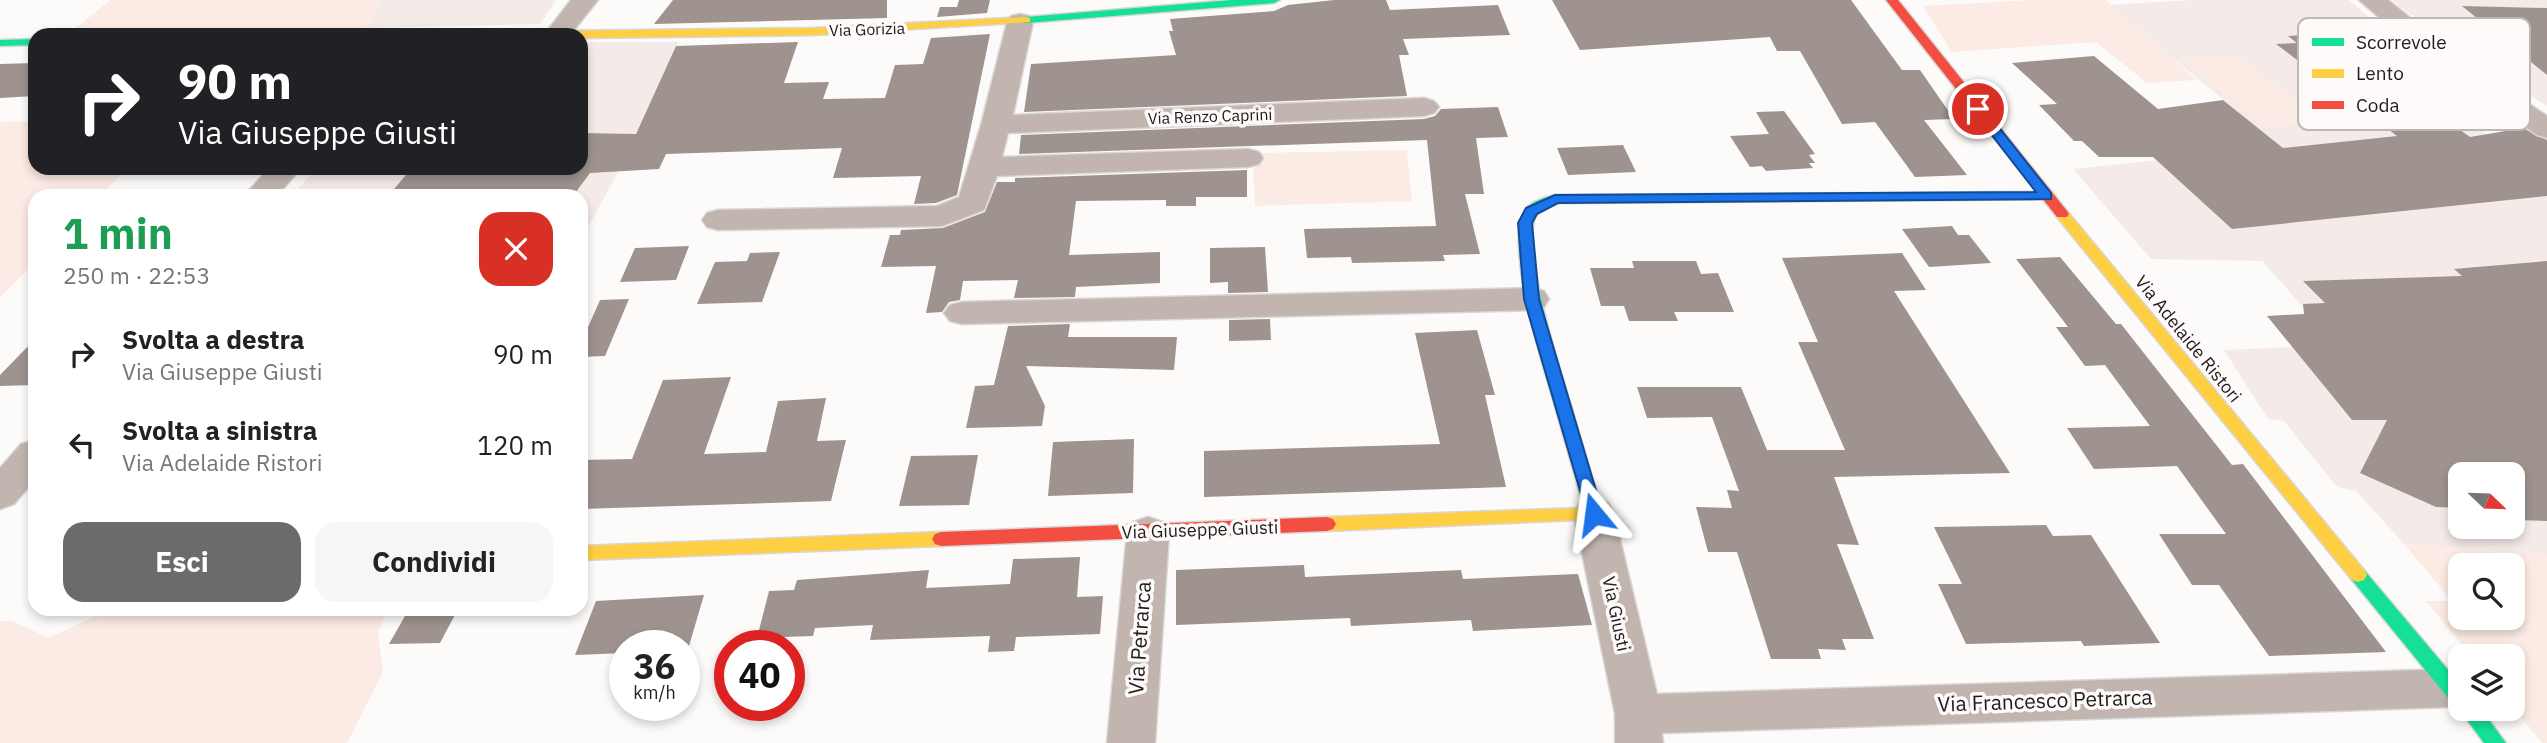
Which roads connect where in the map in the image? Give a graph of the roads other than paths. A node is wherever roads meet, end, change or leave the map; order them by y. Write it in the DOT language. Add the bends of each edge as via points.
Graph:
graph roads {
  1 [pos="585,0"];
  2 [pos="1274,0"];
  3 [pos="1892,0"];
  4 [pos="2372,0"];
  5 [pos="2394,18"];
  6 [pos="1020,22"];
  7 [pos="562,28"];
  8 [pos="588,34"];
  9 [pos="28,42"];
  10 [pos="0,43"];
  11 [pos="1424,107"];
  12 [pos="2530,117"];
  13 [pos="996,125"];
  14 [pos="2547,129"];
  15 [pos="1248,158"];
  16 [pos="982,167"];
  17 [pos="280,175"];
  18 [pos="266,189"];
  19 [pos="2046,196"];
  20 [pos="718,220"];
  21 [pos="1531,299"];
  22 [pos="962,313"];
  23 [pos="28,462"];
  24 [pos="0,494"];
  25 [pos="1594,514"];
  26 [pos="1148,533"];
  27 [pos="588,553"];
  28 [pos="2448,683"];
  29 [pos="2448,698"];
  30 [pos="2478,721"];
  31 [pos="1639,729"];
  32 [pos="1131,743"];
  33 [pos="2496,743"];
  1 -- 7 [label="street"];
  2 -- 6 [label="street, Via Gorizia"];
  3 -- 19 [label="street, Via Adelaide Ristori"];
  4 -- 5 [label="street"];
  6 -- 8 [label="street, Via Gorizia" via="735,34"];
  6 -- 13 [label="street"];
  9 -- 10 [label="street"];
  11 -- 13 [label="street, Via Renzo Caprini"];
  12 -- 14 [label="street"];
  13 -- 16 [label="street"];
  15 -- 16 [label="street"];
  16 -- 20 [label="street" via="973,203 942,216"];
  17 -- 18 [label="street"];
  19 -- 21 [label="street" via="1555,199 1531,211 1525,223"];
  19 -- 28 [label="street, Via Adelaide Ristori"];
  21 -- 22 [label="street"];
  21 -- 25 [label="street"];
  23 -- 24 [label="street"];
  25 -- 26 [label="street, Via Giuseppe Giusti"];
  25 -- 31 [label="street, Via Giusti"];
  26 -- 27 [label="street, Via Giuseppe Giusti"];
  26 -- 32 [label="street, Via Petrarca"];
  29 -- 31 [label="street, Via Francesco Petrarca"];
  30 -- 33 [label="street, Via Adelaide Ristori"];
}
